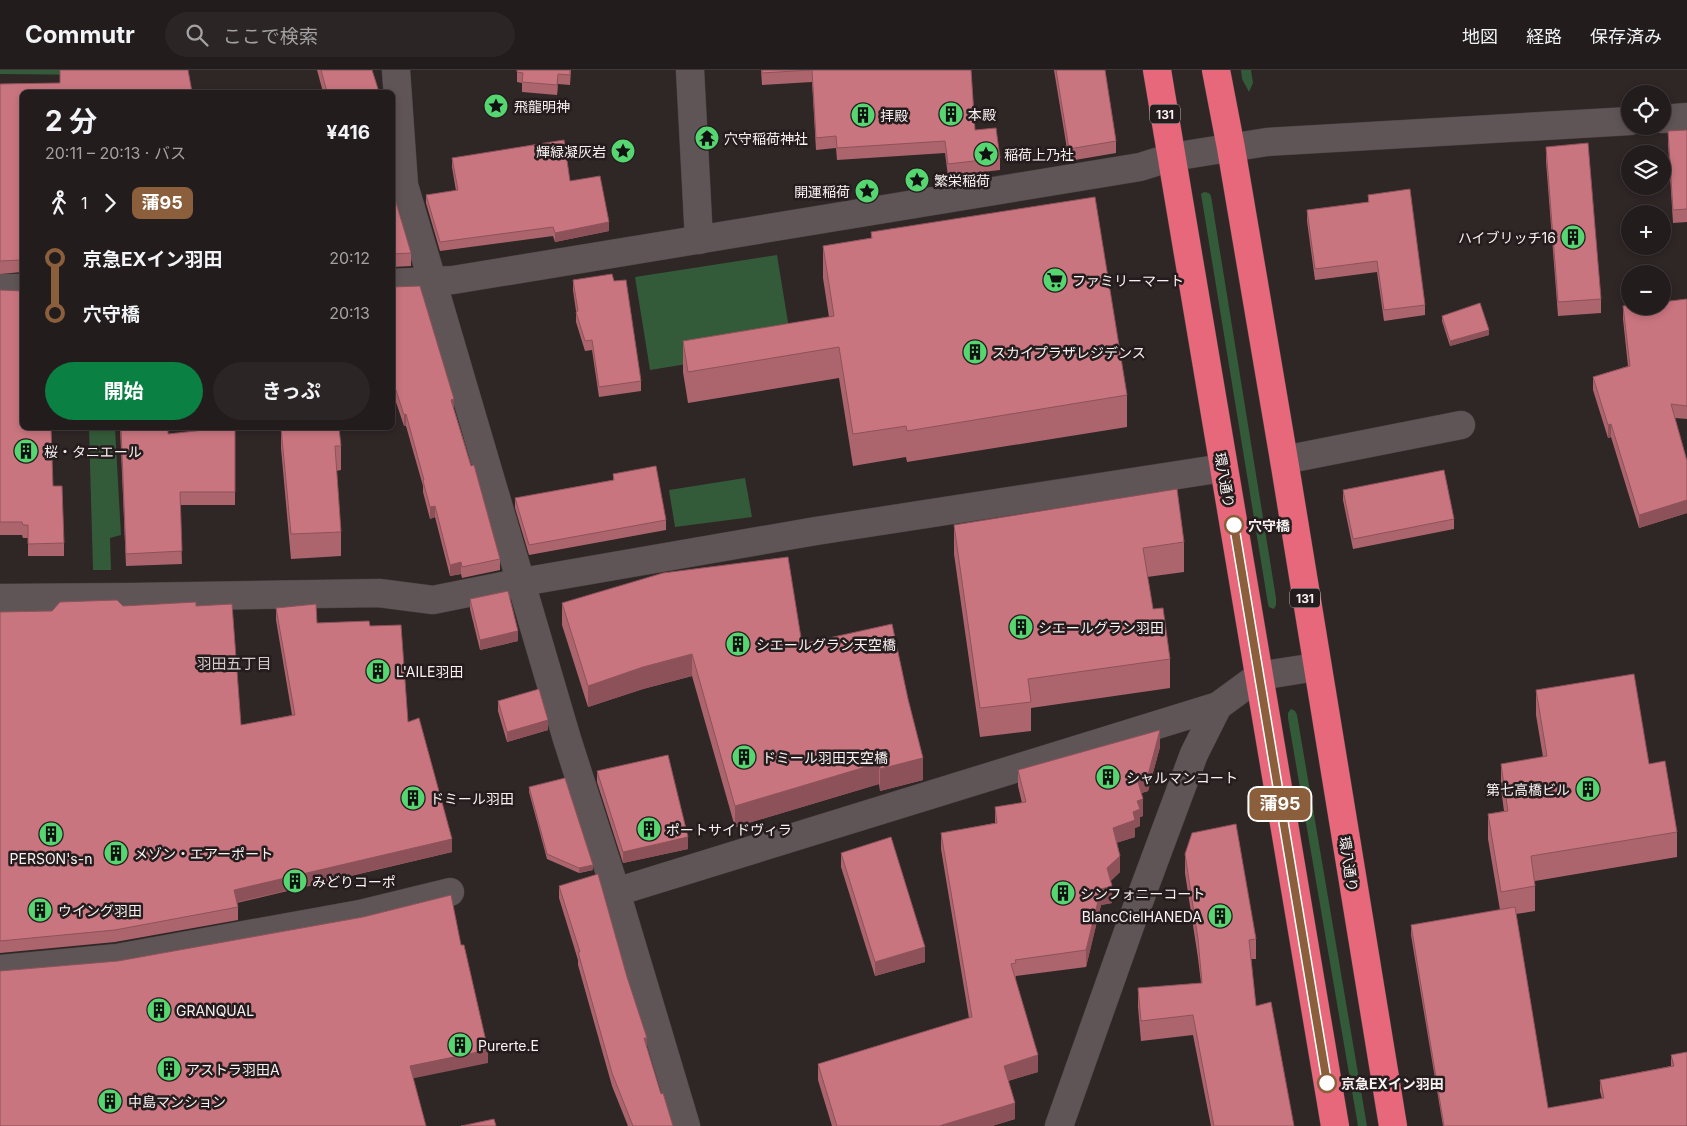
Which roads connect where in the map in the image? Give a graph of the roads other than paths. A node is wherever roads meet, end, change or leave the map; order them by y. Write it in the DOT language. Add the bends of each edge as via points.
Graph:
graph roads {
  1 [pos="396,70"];
  2 [pos="690,70"];
  3 [pos="1157,70"];
  4 [pos="1216,70"];
  5 [pos="1687,117"];
  6 [pos="1671,118"];
  7 [pos="1621,122"];
  8 [pos="1231,148"];
  9 [pos="1172,157"];
  10 [pos="699,240"];
  11 [pos="433,282"];
  12 [pos="395,283"];
  13 [pos="0,288"];
  14 [pos="20,288"];
  15 [pos="1461,425"];
  16 [pos="1284,460"];
  17 [pos="1223,468"];
  18 [pos="522,582"];
  19 [pos="0,598"];
  20 [pos="1316,667"];
  21 [pos="1259,676"];
  22 [pos="1218,706"];
  23 [pos="450,892"];
  24 [pos="616,892"];
  25 [pos="0,969"];
  26 [pos="686,1126"];
  27 [pos="1060,1126"];
  28 [pos="1335,1126"];
  29 [pos="1393,1126"];
  1 -- 11 [label="street" via="404,184"];
  2 -- 10 [label="street"];
  3 -- 9 [label="highway, 環八通り / 131"];
  4 -- 8 [label="highway, 環八通り / 131"];
  5 -- 6 [label="street"];
  7 -- 8 [label="street" via="1267,142"];
  8 -- 9 [label="street"];
  8 -- 16 [label="highway, 環八通り / 131"];
  9 -- 10 [label="street" via="1140,168"];
  9 -- 17 [label="highway, 環八通り / 131"];
  10 -- 11 [label="street"];
  11 -- 12 [label="street"];
  11 -- 18 [label="street"];
  13 -- 14 [label="street"];
  15 -- 16 [label="street"];
  16 -- 20 [label="highway, 環八通り / 131"];
  17 -- 18 [label="street" via="816,531"];
  17 -- 21 [label="highway, 環八通り / 131"];
  18 -- 19 [label="street" via="434,600 379,593"];
  18 -- 24 [label="street" via="567,740"];
  20 -- 21 [label="street"];
  20 -- 29 [label="highway, 環八通り / 131"];
  21 -- 22 [label="street"];
  21 -- 28 [label="highway, 環八通り / 131"];
  22 -- 24 [label="street"];
  22 -- 27 [label="street" via="1194,754"];
  23 -- 25 [label="street" via="360,914 117,958"];
  24 -- 26 [label="street"];
}
